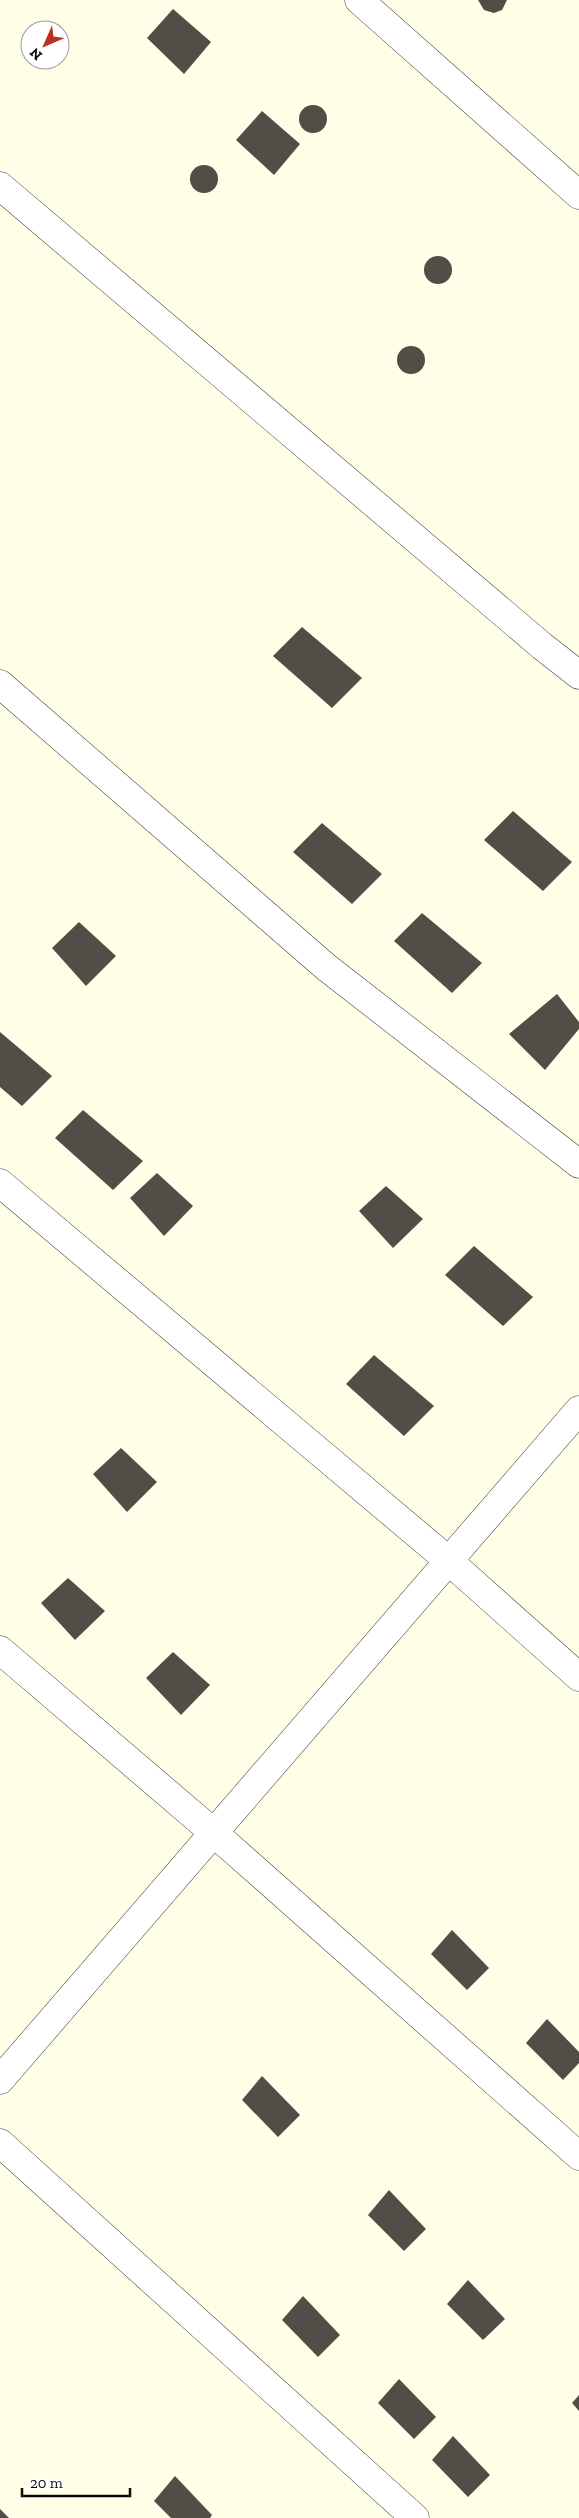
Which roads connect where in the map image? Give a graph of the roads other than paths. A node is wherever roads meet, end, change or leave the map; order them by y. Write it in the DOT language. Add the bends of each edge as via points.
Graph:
graph roads {
  1 [pos="359,0"];
  2 [pos="0,186"];
  3 [pos="579,194"];
  4 [pos="579,675"];
  5 [pos="0,684"];
  6 [pos="579,1164"];
  7 [pos="0,1183"];
  8 [pos="579,1410"];
  9 [pos="449,1561"];
  10 [pos="0,1650"];
  11 [pos="579,1676"];
  12 [pos="214,1833"];
  13 [pos="0,2080"];
  14 [pos="0,2143"];
  15 [pos="579,2156"];
  16 [pos="415,2518"];
  1 -- 3 [label="street"];
  2 -- 4 [label="street"];
  5 -- 6 [label="street" via="326,967"];
  7 -- 9 [label="street"];
  8 -- 9 [label="street"];
  9 -- 11 [label="street"];
  9 -- 12 [label="street"];
  10 -- 12 [label="street"];
  12 -- 13 [label="street"];
  12 -- 15 [label="street"];
  14 -- 16 [label="street"];
}
